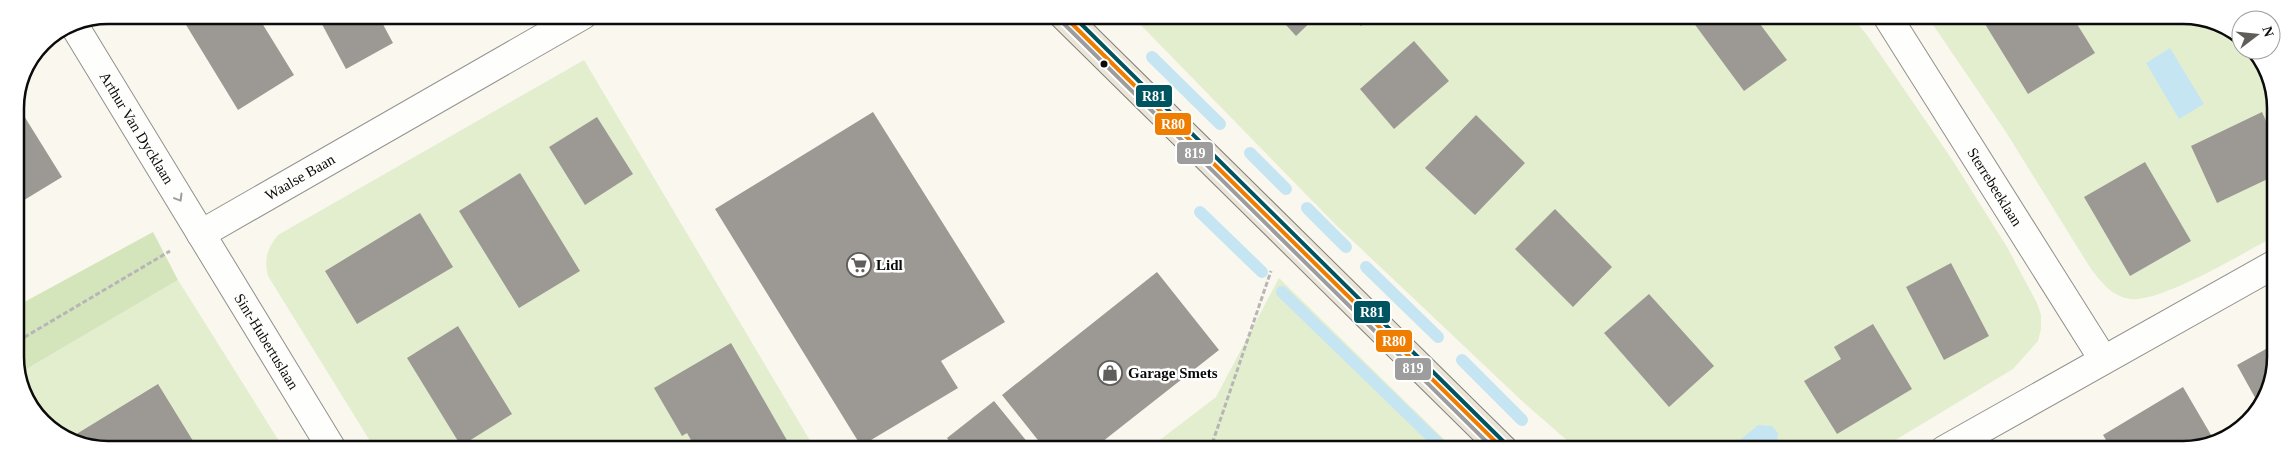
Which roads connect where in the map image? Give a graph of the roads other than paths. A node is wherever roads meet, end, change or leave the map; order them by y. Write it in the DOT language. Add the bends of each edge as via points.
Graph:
graph roads {
  1 [pos="567,24"];
  2 [pos="1072,24"];
  3 [pos="1892,24"];
  4 [pos="77,30"];
  5 [pos="201,234"];
  6 [pos="2267,268"];
  7 [pos="2103,359"];
  8 [pos="327,441"];
  9 [pos="1495,441"];
  10 [pos="1960,441"];
  1 -- 5 [label="street, Waalse Baan"];
  2 -- 9 [label="main road"];
  3 -- 7 [label="street, Sterrebeeklaan"];
  4 -- 5 [label="street, Arthur Van Dycklaan, one-way"];
  5 -- 8 [label="street, Sint-Hubertuslaan"];
  6 -- 7 [label="street"];
  7 -- 10 [label="street"];
}
